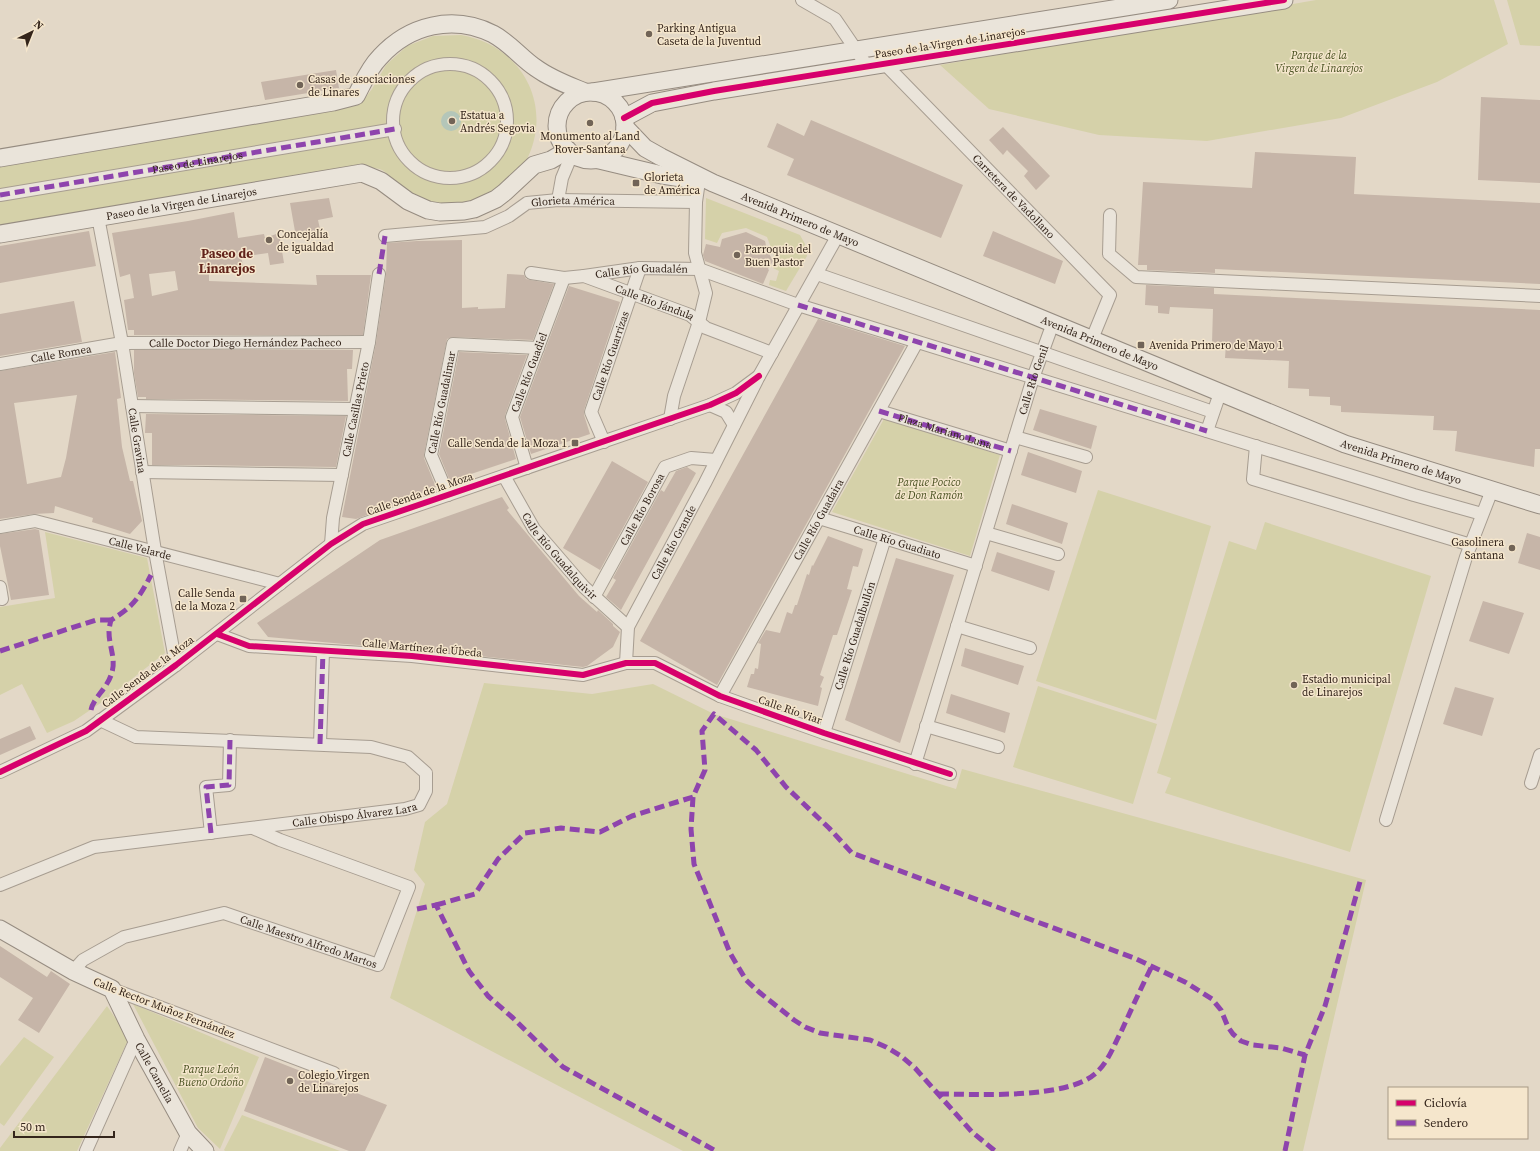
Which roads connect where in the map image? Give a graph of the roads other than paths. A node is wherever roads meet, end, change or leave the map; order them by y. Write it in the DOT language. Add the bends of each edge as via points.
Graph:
graph roads {
  1 [pos="802,0"];
  2 [pos="1169,0"];
  3 [pos="1284,0"];
  4 [pos="857,49"];
  5 [pos="884,63"];
  6 [pos="867,66"];
  7 [pos="589,92"];
  8 [pos="624,122"];
  9 [pos="395,128"];
  10 [pos="570,152"];
  11 [pos="0,158"];
  12 [pos="595,159"];
  13 [pos="706,182"];
  14 [pos="0,195"];
  15 [pos="558,200"];
  16 [pos="696,202"];
  17 [pos="1110,215"];
  18 [pos="98,217"];
  19 [pos="0,234"];
  20 [pos="838,235"];
  21 [pos="385,236"];
  22 [pos="640,268"];
  23 [pos="700,269"];
  24 [pos="531,273"];
  25 [pos="379,274"];
  26 [pos="817,274"];
  27 [pos="584,276"];
  28 [pos="564,278"];
  29 [pos="632,293"];
  30 [pos="1540,296"];
  31 [pos="798,305"];
  32 [pos="699,322"];
  33 [pos="1053,323"];
  34 [pos="1092,339"];
  35 [pos="369,342"];
  36 [pos="917,342"];
  37 [pos="122,343"];
  38 [pos="538,348"];
  39 [pos="1043,352"];
  40 [pos="772,353"];
  41 [pos="0,364"];
  42 [pos="759,376"];
  43 [pos="1033,378"];
  44 [pos="1220,393"];
  45 [pos="710,405"];
  46 [pos="132,406"];
  47 [pos="355,409"];
  48 [pos="878,411"];
  49 [pos="1213,412"];
  50 [pos="670,419"];
  51 [pos="734,425"];
  52 [pos="1206,431"];
  53 [pos="1015,437"];
  54 [pos="604,442"];
  55 [pos="1256,446"];
  56 [pos="1011,451"];
  57 [pos="1086,457"];
  58 [pos="716,460"];
  59 [pos="527,468"];
  60 [pos="142,472"];
  61 [pos="342,475"];
  62 [pos="504,476"];
  63 [pos="1492,490"];
  64 [pos="448,496"];
  65 [pos="1540,505"];
  66 [pos="1482,514"];
  67 [pos="819,518"];
  68 [pos="0,527"];
  69 [pos="986,533"];
  70 [pos="885,538"];
  71 [pos="332,544"];
  72 [pos="1471,545"];
  73 [pos="155,551"];
  74 [pos="1058,554"];
  75 [pos="976,566"];
  76 [pos="280,584"];
  77 [pos="594,597"];
  78 [pos="957,626"];
  79 [pos="628,627"];
  80 [pos="216,634"];
  81 [pos="1030,648"];
  82 [pos="323,651"];
  83 [pos="626,663"];
  84 [pos="176,665"];
  85 [pos="720,696"];
  86 [pos="100,720"];
  87 [pos="926,726"];
  88 [pos="824,733"];
  89 [pos="230,740"];
  90 [pos="320,744"];
  91 [pos="998,747"];
  92 [pos="1540,755"];
  93 [pos="915,764"];
  94 [pos="0,772"];
  95 [pos="950,774"];
  96 [pos="1531,783"];
  97 [pos="1386,820"];
  98 [pos="252,828"];
  99 [pos="211,833"];
  100 [pos="0,885"];
  101 [pos="0,929"];
  102 [pos="72,971"];
  103 [pos="112,989"];
  104 [pos="136,1039"];
  105 [pos="334,1073"];
  106 [pos="188,1133"];
  107 [pos="86,1151"];
  108 [pos="180,1151"];
  109 [pos="205,1151"];
  1 -- 4 [label="street" via="835,19"];
  2 -- 4 [label="main road, Paseo de la Virgen de Linarejos"];
  3 -- 5 [label="main road, Paseo de la Virgen de Linarejos"];
  4 -- 6 [label="street"];
  4 -- 7 [label="main road, Paseo de la Virgen de Linarejos"];
  5 -- 6 [label="main road, Paseo de la Virgen de Linarejos"];
  5 -- 34 [label="street, Carretera de Vadollano" via="1110,295"];
  6 -- 8 [label="main road, Paseo de la Virgen de Linarejos" via="652,103"];
  7 -- 8 [label="main road" via="600,93 613,100 622,111"];
  7 -- 10 [label="main road" via="567,101 558,119 560,139"];
  7 -- 11 [label="main road" via="552,78 535,68 492,34 468,25 441,24 414,32 389,48 373,65 356,96"];
  8 -- 12 [label="main road" via="621,142 616,149 606,156"];
  8 -- 13 [label="main road" via="645,148"];
  9 -- 9 [label="street" via="400,150 419,168 437,176 456,178 475,173 491,162 502,146 507,128 507,113 499,91 487,77 466,66 436,66 419,73 406,85 395,108"];
  9 -- 14 [label="street, Paseo de Linarejos"];
  10 -- 12 [label="main road" via="587,159"];
  10 -- 15 [label="street"];
  10 -- 18 [label="main road, Paseo de la Virgen de Linarejos" via="534,165 496,199 464,211 428,210 408,201 381,181 362,173"];
  12 -- 13 [label="main road" via="662,175"];
  13 -- 16 [label="street, Calle Río Guadalén"];
  13 -- 20 [label="main road, Avenida Primero de Mayo"];
  15 -- 16 [label="street, Glorieta América"];
  15 -- 21 [label="street, Glorieta América" via="527,203 509,216 485,227"];
  16 -- 23 [label="street, Calle Río Guadalén" via="695,253"];
  17 -- 30 [label="street" via="1109,254 1136,277"];
  18 -- 19 [label="main road, Paseo de la Virgen de Linarejos"];
  18 -- 37 [label="street, Calle Gravina"];
  20 -- 26 [label="street, Calle Río Grande"];
  20 -- 33 [label="main road, Avenida Primero de Mayo"];
  22 -- 23 [label="street, Calle Río Guadalén"];
  22 -- 27 [label="street, Calle Río Guadalén"];
  22 -- 29 [label="street, Calle Río Guarrizas"];
  23 -- 31 [label="street, Calle Río Guadalén"];
  23 -- 32 [label="street, Calle Río Guadalén" via="706,293"];
  24 -- 28 [label="street, Calle Río Jándula"];
  25 -- 35 [label="street, Calle Casillas Prieto"];
  26 -- 31 [label="street, Calle Río Grande"];
  26 -- 39 [label="street"];
  27 -- 28 [label="street, Calle Río Jándula"];
  27 -- 29 [label="street, Calle Río Jándula"];
  28 -- 38 [label="street, Calle Río Guadiel"];
  29 -- 32 [label="street, Calle Río Jándula" via="690,314"];
  29 -- 54 [label="street, Calle Río Guarrizas" via="591,412"];
  31 -- 36 [label="street"];
  31 -- 40 [label="street, Calle Río Grande"];
  32 -- 40 [label="street, Calle Río Jándula" via="706,328"];
  32 -- 50 [label="street, Calle Río Guadalén" via="674,396"];
  33 -- 34 [label="main road, Avenida Primero de Mayo"];
  33 -- 39 [label="street, Calle Río Genil"];
  34 -- 44 [label="main road, Avenida Primero de Mayo"];
  35 -- 37 [label="street, Calle Doctor Diego Hernández Pacheco"];
  35 -- 47 [label="street, Calle Casillas Prieto"];
  36 -- 43 [label="street"];
  36 -- 48 [label="street, Calle Río Guadaira"];
  37 -- 41 [label="street, Calle Romea"];
  37 -- 46 [label="street, Calle Gravina"];
  38 -- 59 [label="street, Calle Río Guadiel" via="512,417"];
  38 -- 64 [label="street, Calle Río Guadalimar" via="453,344 431,455"];
  39 -- 43 [label="street, Calle Río Genil"];
  39 -- 49 [label="street"];
  40 -- 42 [label="street, Calle Río Grande"];
  42 -- 45 [label="street, Calle Senda de la Moza" via="736,393"];
  42 -- 51 [label="street, Calle Río Grande"];
  43 -- 52 [label="street"];
  43 -- 53 [label="street, Calle Río Genil"];
  44 -- 49 [label="street"];
  44 -- 63 [label="main road, Avenida Primero de Mayo" via="1345,444"];
  45 -- 50 [label="street, Calle Senda de la Moza"];
  45 -- 51 [label="street" via="726,412"];
  46 -- 47 [label="street"];
  46 -- 60 [label="street, Calle Gravina"];
  47 -- 61 [label="street, Calle Casillas Prieto"];
  48 -- 56 [label="street, Plaza Mariano Luna"];
  48 -- 67 [label="street, Calle Río Guadaira"];
  49 -- 52 [label="street"];
  50 -- 54 [label="street, Calle Senda de la Moza"];
  51 -- 58 [label="street, Calle Río Grande"];
  52 -- 55 [label="street"];
  53 -- 56 [label="street, Calle Río Genil"];
  53 -- 57 [label="street"];
  54 -- 59 [label="street, Calle Senda de la Moza"];
  55 -- 66 [label="street"];
  55 -- 72 [label="street" via="1253,479"];
  56 -- 69 [label="street, Calle Río Genil"];
  58 -- 77 [label="street, Calle Río Borosa" via="688,459 665,467"];
  58 -- 79 [label="street, Calle Río Grande"];
  59 -- 62 [label="street, Calle Senda de la Moza"];
  60 -- 61 [label="street"];
  60 -- 73 [label="street, Calle Gravina"];
  61 -- 71 [label="street, Calle Casillas Prieto" via="333,518"];
  62 -- 64 [label="street, Calle Senda de la Moza"];
  62 -- 77 [label="street, Calle Río Guadalquivir" via="534,529"];
  63 -- 65 [label="main road, Avenida Primero de Mayo"];
  63 -- 66 [label="street"];
  64 -- 71 [label="street, Calle Senda de la Moza" via="363,524"];
  66 -- 72 [label="street"];
  67 -- 70 [label="street, Calle Río Guadiato"];
  67 -- 85 [label="street, Calle Río Guadaira"];
  68 -- 73 [label="street, Calle Velarde" via="35,521"];
  69 -- 74 [label="street"];
  69 -- 75 [label="street, Calle Río Genil"];
  70 -- 75 [label="street, Calle Río Guadiato"];
  70 -- 88 [label="street, Calle Río Guadalbullón"];
  71 -- 76 [label="street, Calle Senda de la Moza"];
  72 -- 97 [label="street"];
  73 -- 76 [label="street, Calle Velarde"];
  73 -- 84 [label="street, Calle Gravina"];
  75 -- 78 [label="street, Calle Río Genil"];
  76 -- 80 [label="street, Calle Senda de la Moza"];
  77 -- 79 [label="street, Calle Río Guadalquivir"];
  78 -- 81 [label="street"];
  78 -- 87 [label="street, Calle Río Genil"];
  79 -- 83 [label="street, Calle Río Grande"];
  80 -- 82 [label="street, Calle Martínez de Úbeda" via="249,646"];
  80 -- 84 [label="street, Calle Senda de la Moza"];
  82 -- 83 [label="street, Calle Martínez de Úbeda" via="412,656 583,675"];
  82 -- 90 [label="street"];
  83 -- 85 [label="street, Calle Río Viar" via="655,663"];
  84 -- 86 [label="street, Calle Senda de la Moza"];
  85 -- 88 [label="street, Calle Río Viar"];
  86 -- 89 [label="street, Calle Obispo Álvarez Lara" via="136,737"];
  86 -- 94 [label="street, Calle Senda de la Moza" via="86,731"];
  87 -- 91 [label="street"];
  87 -- 93 [label="street, Calle Río Genil"];
  88 -- 93 [label="street, Calle Río Viar"];
  89 -- 90 [label="street, Calle Obispo Álvarez Lara"];
  89 -- 99 [label="street" via="230,784 206,787"];
  90 -- 98 [label="street, Calle Obispo Álvarez Lara" via="371,747 408,757 426,773 426,791 419,805 405,809"];
  92 -- 96 [label="street"];
  93 -- 95 [label="street, Calle Río Viar"];
  98 -- 99 [label="street, Calle Obispo Álvarez Lara"];
  98 -- 102 [label="street, Calle Maestro Alfredo Martos" via="409,887 378,965 224,913 124,937 83,960"];
  99 -- 100 [label="street, Calle Obispo Álvarez Lara" via="94,847"];
  101 -- 102 [label="main road, Calle Rector Muñoz Fernández"];
  102 -- 103 [label="main road, Calle Rector Muñoz Fernández"];
  103 -- 104 [label="main road, Calle Camelia"];
  103 -- 105 [label="street, Calle Rector Muñoz Fernández"];
  104 -- 106 [label="main road, Calle Camelia"];
  104 -- 107 [label="street"];
  106 -- 108 [label="street"];
  106 -- 109 [label="main road, Calle Camelia"];
}
